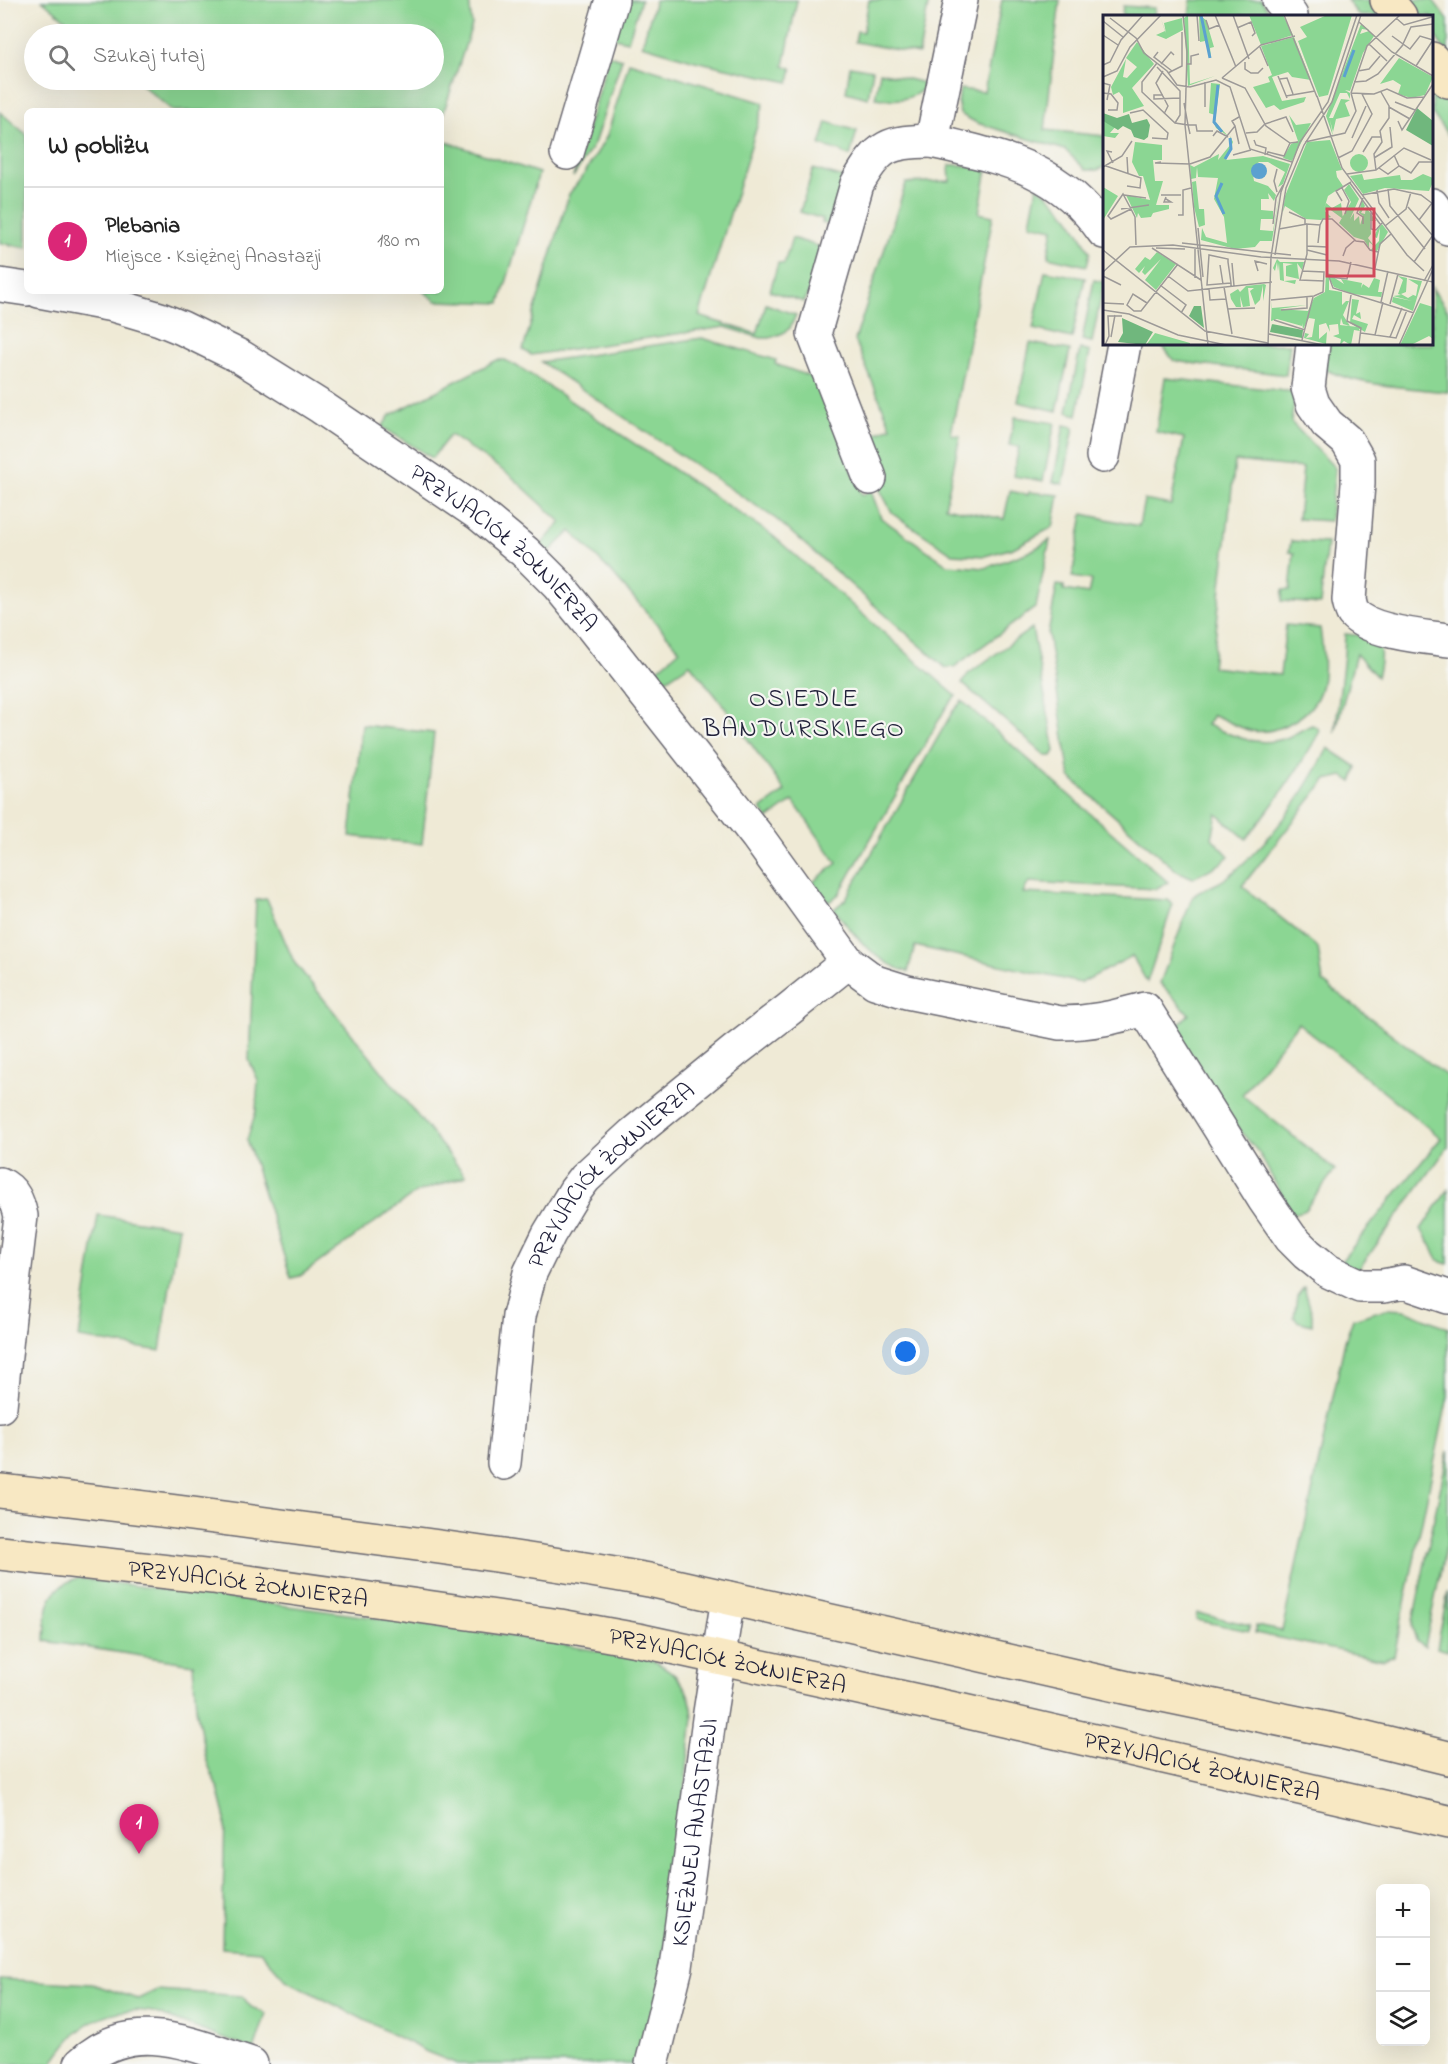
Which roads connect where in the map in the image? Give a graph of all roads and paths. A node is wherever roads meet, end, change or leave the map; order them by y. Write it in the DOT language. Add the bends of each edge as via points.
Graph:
graph roads {
  1 [pos="612,0"];
  2 [pos="961,0"];
  3 [pos="1279,0"];
  4 [pos="1387,0"];
  5 [pos="1290,15"];
  6 [pos="1399,15"];
  7 [pos="1433,62"];
  8 [pos="1448,81"];
  9 [pos="932,141"];
  10 [pos="567,153"];
  11 [pos="1433,208"];
  12 [pos="1448,228"];
  13 [pos="1103,231"];
  14 [pos="0,285"];
  15 [pos="24,289"];
  16 [pos="55,294"];
  17 [pos="1124,345"];
  18 [pos="1313,345"];
  19 [pos="1103,456"];
  20 [pos="870,478"];
  21 [pos="1448,640"];
  22 [pos="848,962"];
  23 [pos="0,1184"];
  24 [pos="1448,1297"];
  25 [pos="4,1325"];
  26 [pos="0,1406"];
  27 [pos="504,1463"];
  28 [pos="0,1491"];
  29 [pos="0,1553"];
  30 [pos="728,1598"];
  31 [pos="719,1658"];
  32 [pos="1448,1758"];
  33 [pos="1448,1822"];
  34 [pos="81,2064"];
  35 [pos="251,2064"];
  36 [pos="652,2064"];
  1 -- 10 [label="street"];
  2 -- 9 [label="street"];
  3 -- 5 [label="street"];
  4 -- 6 [label="street"];
  7 -- 8 [label="street"];
  9 -- 13 [label="street" via="1030,168 1068,191"];
  9 -- 20 [label="street" via="887,146 869,162 857,184 814,334"];
  11 -- 12 [label="street"];
  14 -- 15 [label="street"];
  16 -- 22 [label="street, PRZYJACIÓŁ ŻOŁNIERZA" via="160,319 240,357 479,514 525,552 590,624 750,827"];
  17 -- 19 [label="street"];
  18 -- 21 [label="street" via="1308,388 1313,404 1347,441 1358,460 1349,600 1352,613 1397,633"];
  22 -- 24 [label="street, PRZYJACIÓŁ ŻOŁNIERZA" via="875,982 907,992 1060,1023 1104,1020 1145,1009 1230,1147 1291,1238 1307,1254 1328,1271 1360,1286 1404,1282"];
  22 -- 27 [label="street, PRZYJACIÓŁ ŻOŁNIERZA" via="633,1134 575,1191 530,1274 519,1316"];
  23 -- 25 [label="street" via="18,1201 21,1216"];
  25 -- 26 [label="street"];
  28 -- 30 [label="street" via="571,1566"];
  29 -- 31 [label="street, PRZYJACIÓŁ ŻOŁNIERZA" via="369,1598 560,1626"];
  30 -- 31 [label="street, KSIĘŻNEJ ANASTAZJI"];
  30 -- 32 [label="street"];
  31 -- 33 [label="street, PRZYJACIÓŁ ŻOŁNIERZA"];
  31 -- 36 [label="street, KSIĘŻNEJ ANASTAZJI" via="675,1967"];
  34 -- 35 [label="street" via="109,2043 147,2036 189,2043"];
}
